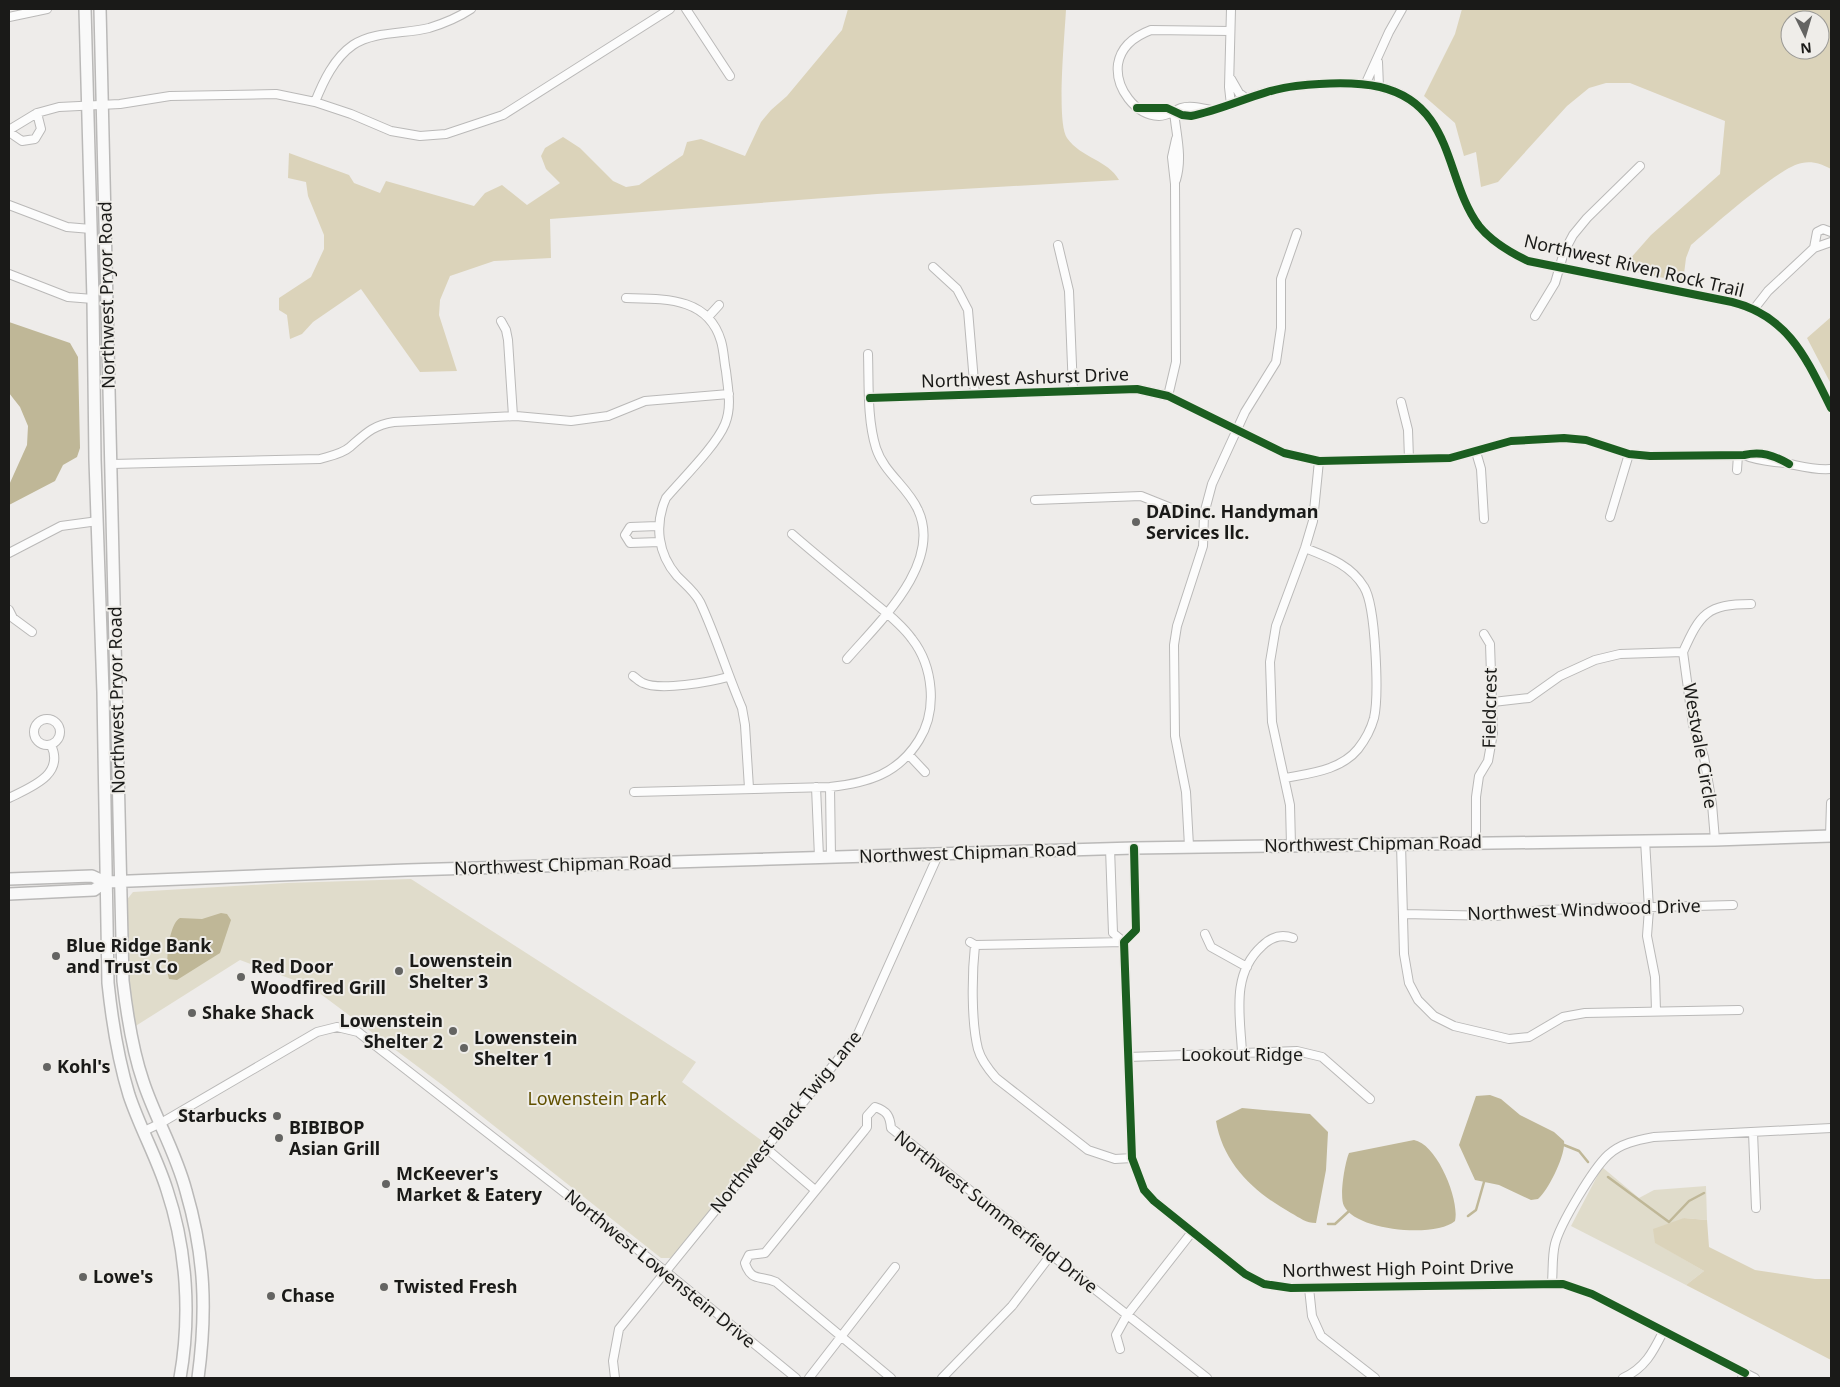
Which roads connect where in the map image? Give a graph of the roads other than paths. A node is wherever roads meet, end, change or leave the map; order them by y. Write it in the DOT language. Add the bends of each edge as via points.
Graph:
graph roads {
  1 [pos="47,9"];
  2 [pos="85,9"];
  3 [pos="100,9"];
  4 [pos="471,9"];
  5 [pos="670,9"];
  6 [pos="686,9"];
  7 [pos="1231,9"];
  8 [pos="1402,9"];
  9 [pos="9,17"];
  10 [pos="1230,31"];
  11 [pos="1378,57"];
  12 [pos="730,76"];
  13 [pos="1231,78"];
  14 [pos="1364,85"];
  15 [pos="1378,87"];
  16 [pos="1247,99"];
  17 [pos="315,102"];
  18 [pos="1231,105"];
  19 [pos="88,106"];
  20 [pos="102,106"];
  21 [pos="1174,111"];
  22 [pos="37,112"];
  23 [pos="9,131"];
  24 [pos="1640,166"];
  25 [pos="9,205"];
  26 [pos="91,229"];
  27 [pos="1831,232"];
  28 [pos="1297,233"];
  29 [pos="1831,242"];
  30 [pos="1058,245"];
  31 [pos="1814,248"];
  32 [pos="933,267"];
  33 [pos="1560,267"];
  34 [pos="9,274"];
  35 [pos="626,298"];
  36 [pos="93,299"];
  37 [pos="719,305"];
  38 [pos="1754,308"];
  39 [pos="709,316"];
  40 [pos="1535,316"];
  41 [pos="501,320"];
  42 [pos="868,354"];
  43 [pos="1073,390"];
  44 [pos="729,394"];
  45 [pos="975,394"];
  46 [pos="1168,396"];
  47 [pos="870,398"];
  48 [pos="1401,402"];
  49 [pos="1831,408"];
  50 [pos="513,416"];
  51 [pos="1237,431"];
  52 [pos="1476,452"];
  53 [pos="1629,454"];
  54 [pos="1741,455"];
  55 [pos="1410,459"];
  56 [pos="1319,461"];
  57 [pos="112,464"];
  58 [pos="1737,470"];
  59 [pos="1831,470"];
  60 [pos="1035,500"];
  61 [pos="1204,514"];
  62 [pos="1610,518"];
  63 [pos="1484,519"];
  64 [pos="98,522"];
  65 [pos="658,526"];
  66 [pos="792,534"];
  67 [pos="660,542"];
  68 [pos="1305,548"];
  69 [pos="9,553"];
  70 [pos="99,558"];
  71 [pos="1751,604"];
  72 [pos="9,610"];
  73 [pos="115,611"];
  74 [pos="887,613"];
  75 [pos="32,632"];
  76 [pos="1484,634"];
  77 [pos="1684,652"];
  78 [pos="847,659"];
  79 [pos="633,676"];
  80 [pos="728,677"];
  81 [pos="1493,702"];
  82 [pos="51,745"];
  83 [pos="908,755"];
  84 [pos="925,772"];
  85 [pos="1286,778"];
  86 [pos="816,787"];
  87 [pos="830,787"];
  88 [pos="749,788"];
  89 [pos="634,792"];
  90 [pos="9,798"];
  91 [pos="1831,803"];
  92 [pos="1830,836"];
  93 [pos="1645,840"];
  94 [pos="1715,840"];
  95 [pos="1476,842"];
  96 [pos="1401,844"];
  97 [pos="1291,845"];
  98 [pos="1189,846"];
  99 [pos="1110,848"];
  100 [pos="1134,848"];
  101 [pos="939,853"];
  102 [pos="819,857"];
  103 [pos="831,857"];
  104 [pos="9,879"];
  105 [pos="120,881"];
  106 [pos="105,882"];
  107 [pos="9,894"];
  108 [pos="1733,905"];
  109 [pos="1649,909"];
  110 [pos="1404,914"];
  111 [pos="1205,934"];
  112 [pos="1294,938"];
  113 [pos="1124,942"];
  114 [pos="1246,967"];
  115 [pos="1739,1010"];
  116 [pos="1656,1011"];
  117 [pos="1242,1052"];
  118 [pos="1128,1057"];
  119 [pos="1370,1099"];
  120 [pos="161,1124"];
  121 [pos="1831,1128"];
  122 [pos="144,1131"];
  123 [pos="1753,1132"];
  124 [pos="767,1149"];
  125 [pos="1132,1158"];
  126 [pos="816,1190"];
  127 [pos="1756,1208"];
  128 [pos="1192,1232"];
  129 [pos="1050,1256"];
  130 [pos="895,1267"];
  131 [pos="665,1271"];
  132 [pos="1552,1282"];
  133 [pos="1309,1288"];
  134 [pos="1127,1315"];
  135 [pos="1663,1332"];
  136 [pos="841,1336"];
  137 [pos="1120,1349"];
  138 [pos="1744,1376"];
  139 [pos="180,1378"];
  140 [pos="198,1378"];
  141 [pos="616,1378"];
  142 [pos="796,1378"];
  143 [pos="809,1378"];
  144 [pos="891,1378"];
  145 [pos="942,1378"];
  146 [pos="1207,1378"];
  147 [pos="1375,1378"];
  148 [pos="1624,1378"];
  149 [pos="1755,1378"];
  1 -- 9 [label="street"];
  2 -- 19 [label="main road, Northwest Pryor Road"];
  3 -- 20 [label="main road, Northwest Pryor Road"];
  4 -- 17 [label="street" via="430,28 382,35 352,46 337,61"];
  5 -- 17 [label="street" via="503,115 446,134 420,136 391,131"];
  6 -- 12 [label="street"];
  7 -- 10 [label="street"];
  8 -- 11 [label="street"];
  10 -- 13 [label="street"];
  10 -- 21 [label="street" via="1151,30 1134,38 1120,56 1118,73 1125,93 1137,108 1146,114 1159,116"];
  11 -- 14 [label="street"];
  11 -- 15 [label="street"];
  13 -- 16 [label="street" via="1239,93"];
  13 -- 18 [label="street"];
  14 -- 15 [label="street, Northwest Riven Rock Trail"];
  14 -- 16 [label="street, Northwest Riven Rock Trail" via="1283,88"];
  15 -- 33 [label="street, Northwest Riven Rock Trail" via="1409,101 1435,126 1451,158 1469,209 1492,240 1528,261"];
  16 -- 18 [label="street, Northwest Riven Rock Trail"];
  17 -- 20 [label="street" via="276,94 210,95 146,99"];
  18 -- 21 [label="street, Northwest Riven Rock Trail" via="1191,116"];
  19 -- 20 [label="street"];
  19 -- 22 [label="street"];
  19 -- 26 [label="main road, Northwest Pryor Road"];
  20 -- 57 [label="main road, Northwest Pryor Road"];
  21 -- 46 [label="street" via="1176,362"];
  22 -- 23 [label="street"];
  22 -- 23 [label="street" via="41,129 35,139 22,140"];
  24 -- 33 [label="street" via="1578,228 1568,243"];
  25 -- 26 [label="street" via="67,227"];
  26 -- 36 [label="main road, Northwest Pryor Road"];
  27 -- 31 [label="street" via="1827,229 1817,232"];
  28 -- 51 [label="street" via="1281,279 1281,328 1276,362"];
  29 -- 31 [label="street"];
  30 -- 43 [label="street" via="1069,291"];
  31 -- 38 [label="street"];
  32 -- 45 [label="street" via="958,289 968,310"];
  33 -- 38 [label="street, Northwest Riven Rock Trail"];
  33 -- 40 [label="street" via="1555,283"];
  34 -- 36 [label="street" via="68,297"];
  35 -- 39 [label="street" via="664,299 689,305"];
  36 -- 64 [label="main road, Northwest Pryor Road"];
  37 -- 39 [label="street"];
  38 -- 49 [label="street, Northwest Riven Rock Trail" via="1774,320 1792,337"];
  39 -- 44 [label="street" via="722,343"];
  41 -- 50 [label="street" via="508,340"];
  42 -- 47 [label="street"];
  43 -- 45 [label="street, Northwest Ashurst Drive"];
  43 -- 46 [label="street, Northwest Ashurst Drive" via="1137,389"];
  44 -- 50 [label="street" via="645,401 598,419 558,421 537,416"];
  44 -- 65 [label="street" via="729,414 724,426 666,498"];
  45 -- 47 [label="street, Northwest Ashurst Drive"];
  46 -- 51 [label="street, Northwest Ashurst Drive"];
  47 -- 74 [label="street" via="876,449 918,510 924,533 922,556 900,598"];
  48 -- 55 [label="street" via="1408,430"];
  50 -- 57 [label="street" via="417,419 381,424 338,454 320,459"];
  51 -- 56 [label="street, Northwest Ashurst Drive" via="1284,453"];
  51 -- 61 [label="street" via="1212,484"];
  52 -- 53 [label="street, Northwest Ashurst Drive" via="1512,441 1575,438"];
  52 -- 55 [label="street, Northwest Ashurst Drive" via="1450,458"];
  52 -- 63 [label="street" via="1481,469"];
  53 -- 54 [label="street, Northwest Ashurst Drive"];
  53 -- 62 [label="street"];
  54 -- 58 [label="street"];
  54 -- 59 [label="street, Northwest Ashurst Drive" via="1773,455 1788,464"];
  55 -- 56 [label="street, Northwest Ashurst Drive"];
  56 -- 68 [label="street" via="1313,521"];
  57 -- 73 [label="main road, Northwest Pryor Road"];
  60 -- 61 [label="street" via="1141,496 1182,512"];
  61 -- 98 [label="street" via="1203,546 1181,607 1174,645 1175,736 1186,792"];
  64 -- 69 [label="street" via="62,526"];
  64 -- 70 [label="main road, Northwest Pryor Road"];
  65 -- 67 [label="street"];
  65 -- 67 [label="street" via="630,527 625,535 630,543"];
  66 -- 74 [label="street"];
  67 -- 80 [label="street" via="667,563 698,599"];
  68 -- 85 [label="street" via="1276,626 1271,650 1273,729"];
  68 -- 85 [label="street" via="1350,569 1369,597 1374,619 1375,708 1368,733 1358,750 1348,758 1328,768"];
  70 -- 73 [label="main road" via="106,566 107,592"];
  70 -- 106 [label="main road, Northwest Pryor Road"];
  71 -- 77 [label="street" via="1718,607 1707,614 1695,624"];
  72 -- 75 [label="street" via="13,618"];
  73 -- 105 [label="main road, Northwest Pryor Road"];
  74 -- 78 [label="street"];
  74 -- 83 [label="street" via="924,657 930,685 925,731"];
  76 -- 81 [label="street, Fieldcrest" via="1490,644"];
  77 -- 81 [label="street" via="1620,654 1595,660 1560,676 1529,698"];
  77 -- 94 [label="street, Westvale Circle" via="1693,725 1704,757"];
  79 -- 80 [label="street" via="643,684 653,685 707,683"];
  80 -- 88 [label="street" via="742,708"];
  81 -- 95 [label="street, Fieldcrest" via="1491,746 1486,767 1479,776 1476,797"];
  82 -- 90 [label="street" via="55,754 54,768 39,784"];
  83 -- 84 [label="street"];
  83 -- 87 [label="street" via="893,769 872,780"];
  85 -- 97 [label="street"];
  86 -- 87 [label="street"];
  86 -- 88 [label="street"];
  86 -- 102 [label="street"];
  87 -- 103 [label="street"];
  88 -- 89 [label="street"];
  91 -- 92 [label="street"];
  92 -- 94 [label="main road, Northwest Chipman Road"];
  93 -- 94 [label="main road, Northwest Chipman Road"];
  93 -- 95 [label="main road, Northwest Chipman Road"];
  93 -- 109 [label="street"];
  95 -- 96 [label="main road, Northwest Chipman Road"];
  96 -- 97 [label="main road, Northwest Chipman Road"];
  96 -- 110 [label="street"];
  97 -- 98 [label="main road, Northwest Chipman Road"];
  98 -- 100 [label="main road, Northwest Chipman Road"];
  99 -- 100 [label="main road, Northwest Chipman Road"];
  99 -- 101 [label="main road, Northwest Chipman Road"];
  99 -- 113 [label="street, Northwest High Point Drive" via="1113,933"];
  100 -- 113 [label="street" via="1136,930"];
  101 -- 103 [label="main road, Northwest Chipman Road"];
  101 -- 124 [label="street, Northwest Black Twig Lane" via="861,1029"];
  102 -- 103 [label="main road, Northwest Chipman Road"];
  102 -- 105 [label="main road, Northwest Chipman Road"];
  104 -- 106 [label="main road, Northwest Chipman Road" via="92,876"];
  105 -- 106 [label="main road, Northwest Chipman Road"];
  105 -- 120 [label="main road, Northwest Pryor Road" via="126,1012 143,1082"];
  106 -- 107 [label="main road, Northwest Chipman Road" via="94,890"];
  106 -- 122 [label="main road, Northwest Pryor Road" via="113,1029 130,1096"];
  108 -- 109 [label="street, Northwest Windwood Drive"];
  109 -- 110 [label="street, Northwest Windwood Drive" via="1544,910 1496,916"];
  109 -- 116 [label="street" via="1647,936 1655,977"];
  110 -- 116 [label="street" via="1404,954 1409,983 1418,1000 1434,1016 1454,1026 1509,1039 1529,1037 1564,1018 1585,1013"];
  111 -- 114 [label="street" via="1211,947"];
  112 -- 114 [label="street" via="1284,935 1267,941"];
  113 -- 118 [label="street, Northwest High Point Drive"];
  113 -- 125 [label="street" via="972,943 976,1036 978,1050 990,1071 1088,1150 1115,1159"];
  114 -- 117 [label="street" via="1240,981 1238,1003"];
  115 -- 116 [label="street"];
  117 -- 118 [label="street, Lookout Ridge"];
  117 -- 119 [label="street, Lookout Ridge" via="1296,1051 1322,1056"];
  118 -- 125 [label="street, Northwest High Point Drive"];
  120 -- 122 [label="street, Northwest Lowenstein Drive"];
  120 -- 131 [label="street, Northwest Lowenstein Drive" via="317,1032 337,1028 358,1032"];
  120 -- 140 [label="main road, Northwest Pryor Road" via="186,1189 202,1266 204,1328"];
  121 -- 123 [label="street"];
  122 -- 139 [label="main road, Northwest Pryor Road" via="168,1191 185,1278 186,1325"];
  123 -- 127 [label="street"];
  123 -- 132 [label="street" via="1654,1137 1633,1141 1609,1154 1558,1235"];
  124 -- 126 [label="street"];
  124 -- 131 [label="street, Northwest Black Twig Lane"];
  125 -- 128 [label="street, Northwest High Point Drive" via="1144,1190"];
  126 -- 129 [label="street, Northwest Summerfield Drive" via="867,1127 867,1116 875,1107 885,1110 891,1128"];
  126 -- 136 [label="street, Northwest Summerfield Drive" via="765,1253 749,1255 745,1263 754,1277 766,1277 776,1282"];
  128 -- 133 [label="street, Northwest High Point Drive" via="1255,1280 1282,1287"];
  128 -- 134 [label="street"];
  129 -- 134 [label="street, Northwest Summerfield Drive"];
  129 -- 145 [label="street" via="1012,1306"];
  130 -- 136 [label="street"];
  131 -- 141 [label="street, Northwest Black Twig Lane" via="619,1330 613,1361"];
  131 -- 142 [label="street, Northwest Lowenstein Drive"];
  132 -- 133 [label="street, Northwest High Point Drive"];
  132 -- 135 [label="street, Northwest High Point Drive" via="1592,1294"];
  133 -- 147 [label="street" via="1312,1316 1321,1336"];
  134 -- 137 [label="street" via="1116,1335"];
  134 -- 146 [label="street, Northwest Summerfield Drive"];
  135 -- 138 [label="street, Northwest High Point Drive"];
  135 -- 148 [label="street" via="1647,1361"];
  136 -- 143 [label="street"];
  136 -- 144 [label="street, Northwest Summerfield Drive"];
  138 -- 149 [label="street, Northwest High Point Drive"];
}
